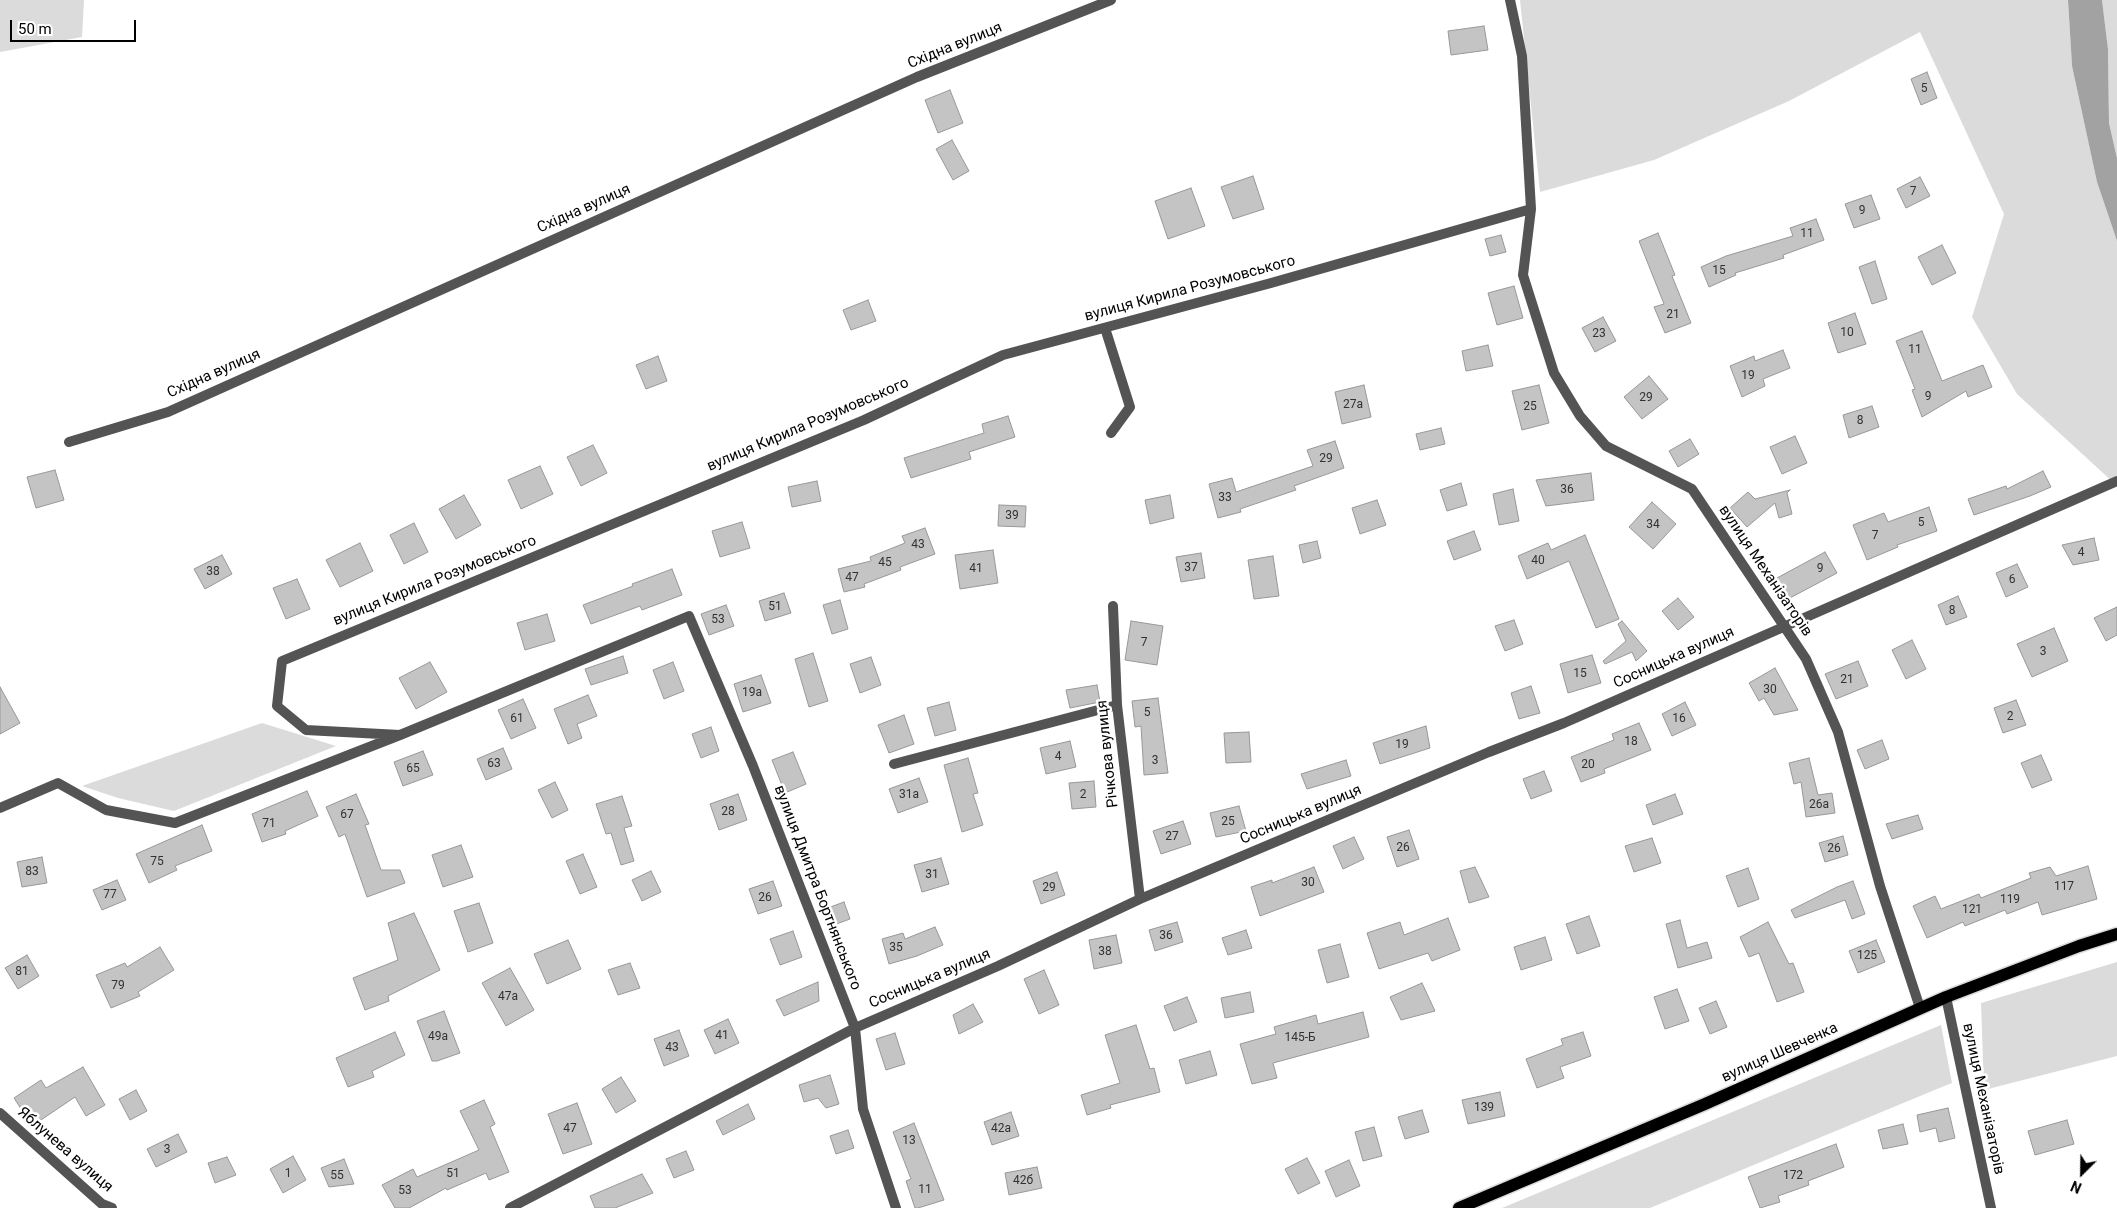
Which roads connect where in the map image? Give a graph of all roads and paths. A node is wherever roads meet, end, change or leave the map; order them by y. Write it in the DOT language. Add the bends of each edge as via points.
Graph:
graph roads {
  1 [pos="1111,0"];
  2 [pos="1510,0"];
  3 [pos="1531,209"];
  4 [pos="1105,328"];
  5 [pos="1111,433"];
  6 [pos="69,442"];
  7 [pos="2117,481"];
  8 [pos="1113,606"];
  9 [pos="689,616"];
  10 [pos="1784,626"];
  11 [pos="1117,705"];
  12 [pos="400,735"];
  13 [pos="894,764"];
  14 [pos="0,808"];
  15 [pos="1140,899"];
  16 [pos="2117,934"];
  17 [pos="1946,997"];
  18 [pos="1920,1008"];
  19 [pos="855,1028"];
  20 [pos="0,1113"];
  21 [pos="112,1208"];
  22 [pos="510,1208"];
  23 [pos="896,1208"];
  24 [pos="1459,1208"];
  25 [pos="1991,1208"];
  1 -- 6 [label="street, Східна вулиця" via="918,77 168,412"];
  2 -- 3 [label="street, вулиця Механізаторів" via="1522,56"];
  3 -- 4 [label="street, вулиця Кирила Розумовського"];
  3 -- 10 [label="street, вулиця Механізаторів" via="1523,275 1554,373 1580,416 1606,446 1692,489"];
  4 -- 5 [label="street" via="1130,407"];
  4 -- 12 [label="street, вулиця Кирила Розумовського" via="1003,355 864,420 282,661 276,706 306,730"];
  7 -- 10 [label="street, Сосницька вулиця"];
  8 -- 11 [label="street, Річкова вулиця"];
  9 -- 12 [label="street, вулиця Кирила Розумовського"];
  9 -- 19 [label="street, вулиця Дмитра Бортнянського" via="753,766"];
  10 -- 15 [label="street, Сосницька вулиця" via="1564,722"];
  10 -- 18 [label="street, вулиця Механізаторів" via="1806,658 1838,732 1880,886"];
  11 -- 13 [label="street"];
  11 -- 15 [label="street, Річкова вулиця"];
  12 -- 14 [label="street, вулиця Кирила Розумовського" via="175,823 106,810 58,783"];
  15 -- 19 [label="street, Сосницька вулиця"];
  16 -- 17 [label="main road, вулиця Шевченка"];
  17 -- 18 [label="main road, вулиця Шевченка"];
  17 -- 25 [label="street, вулиця Механізаторів"];
  18 -- 24 [label="main road, вулиця Шевченка"];
  19 -- 22 [label="street, Сосницька вулиця"];
  19 -- 23 [label="street, вулиця Дмитра Бортнянського" via="863,1109"];
  20 -- 21 [label="street, Яблунева вулиця" via="102,1204"];
}
